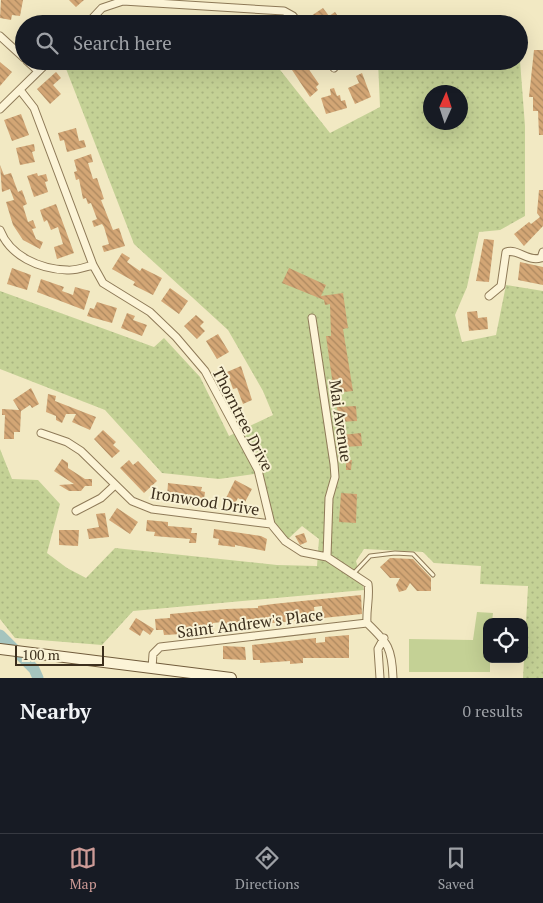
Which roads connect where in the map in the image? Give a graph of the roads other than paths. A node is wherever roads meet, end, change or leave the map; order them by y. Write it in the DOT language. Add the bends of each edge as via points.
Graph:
graph roads {
  1 [pos="95,15"];
  2 [pos="291,15"];
  3 [pos="0,36"];
  4 [pos="15,50"];
  5 [pos="38,72"];
  6 [pos="20,90"];
  7 [pos="0,109"];
  8 [pos="0,230"];
  9 [pos="543,244"];
  10 [pos="543,252"];
  11 [pos="94,265"];
  12 [pos="489,296"];
  13 [pos="312,318"];
  14 [pos="41,433"];
  15 [pos="115,485"];
  16 [pos="76,511"];
  17 [pos="271,524"];
  18 [pos="327,557"];
  19 [pos="353,574"];
  20 [pos="432,575"];
  21 [pos="367,623"];
  22 [pos="384,638"];
  23 [pos="0,649"];
  24 [pos="152,668"];
  25 [pos="231,678"];
  26 [pos="380,678"];
  27 [pos="392,678"];
  1 -- 2 [label="street" via="102,8 123,1 284,11"];
  3 -- 4 [label="street"];
  5 -- 6 [label="street"];
  6 -- 7 [label="street"];
  6 -- 11 [label="street, Thorntree Drive" via="34,108"];
  8 -- 11 [label="street" via="12,251 44,266 68,271"];
  9 -- 10 [label="street"];
  10 -- 12 [label="street" via="541,258 534,260 514,251 506,252 501,286"];
  11 -- 17 [label="street, Thorntree Drive" via="103,283 150,312 205,371 258,470"];
  13 -- 18 [label="street, Mai Avenue" via="335,477 329,498"];
  14 -- 15 [label="street, Ironwood Drive" via="81,451"];
  15 -- 16 [label="street"];
  15 -- 17 [label="street, Ironwood Drive" via="132,501 152,510"];
  17 -- 18 [label="street, Thorntree Drive" via="292,547"];
  18 -- 19 [label="street, Thorntree Drive"];
  19 -- 20 [label="lane" via="370,556 395,553 413,554"];
  19 -- 21 [label="street, Thorntree Drive" via="368,584"];
  21 -- 22 [label="street"];
  21 -- 24 [label="street, Saint Andrew's Place" via="160,647 153,654"];
  22 -- 26 [label="street" via="378,649"];
  22 -- 27 [label="street" via="390,647"];
  23 -- 24 [label="main road"];
  24 -- 25 [label="main road"];
}
